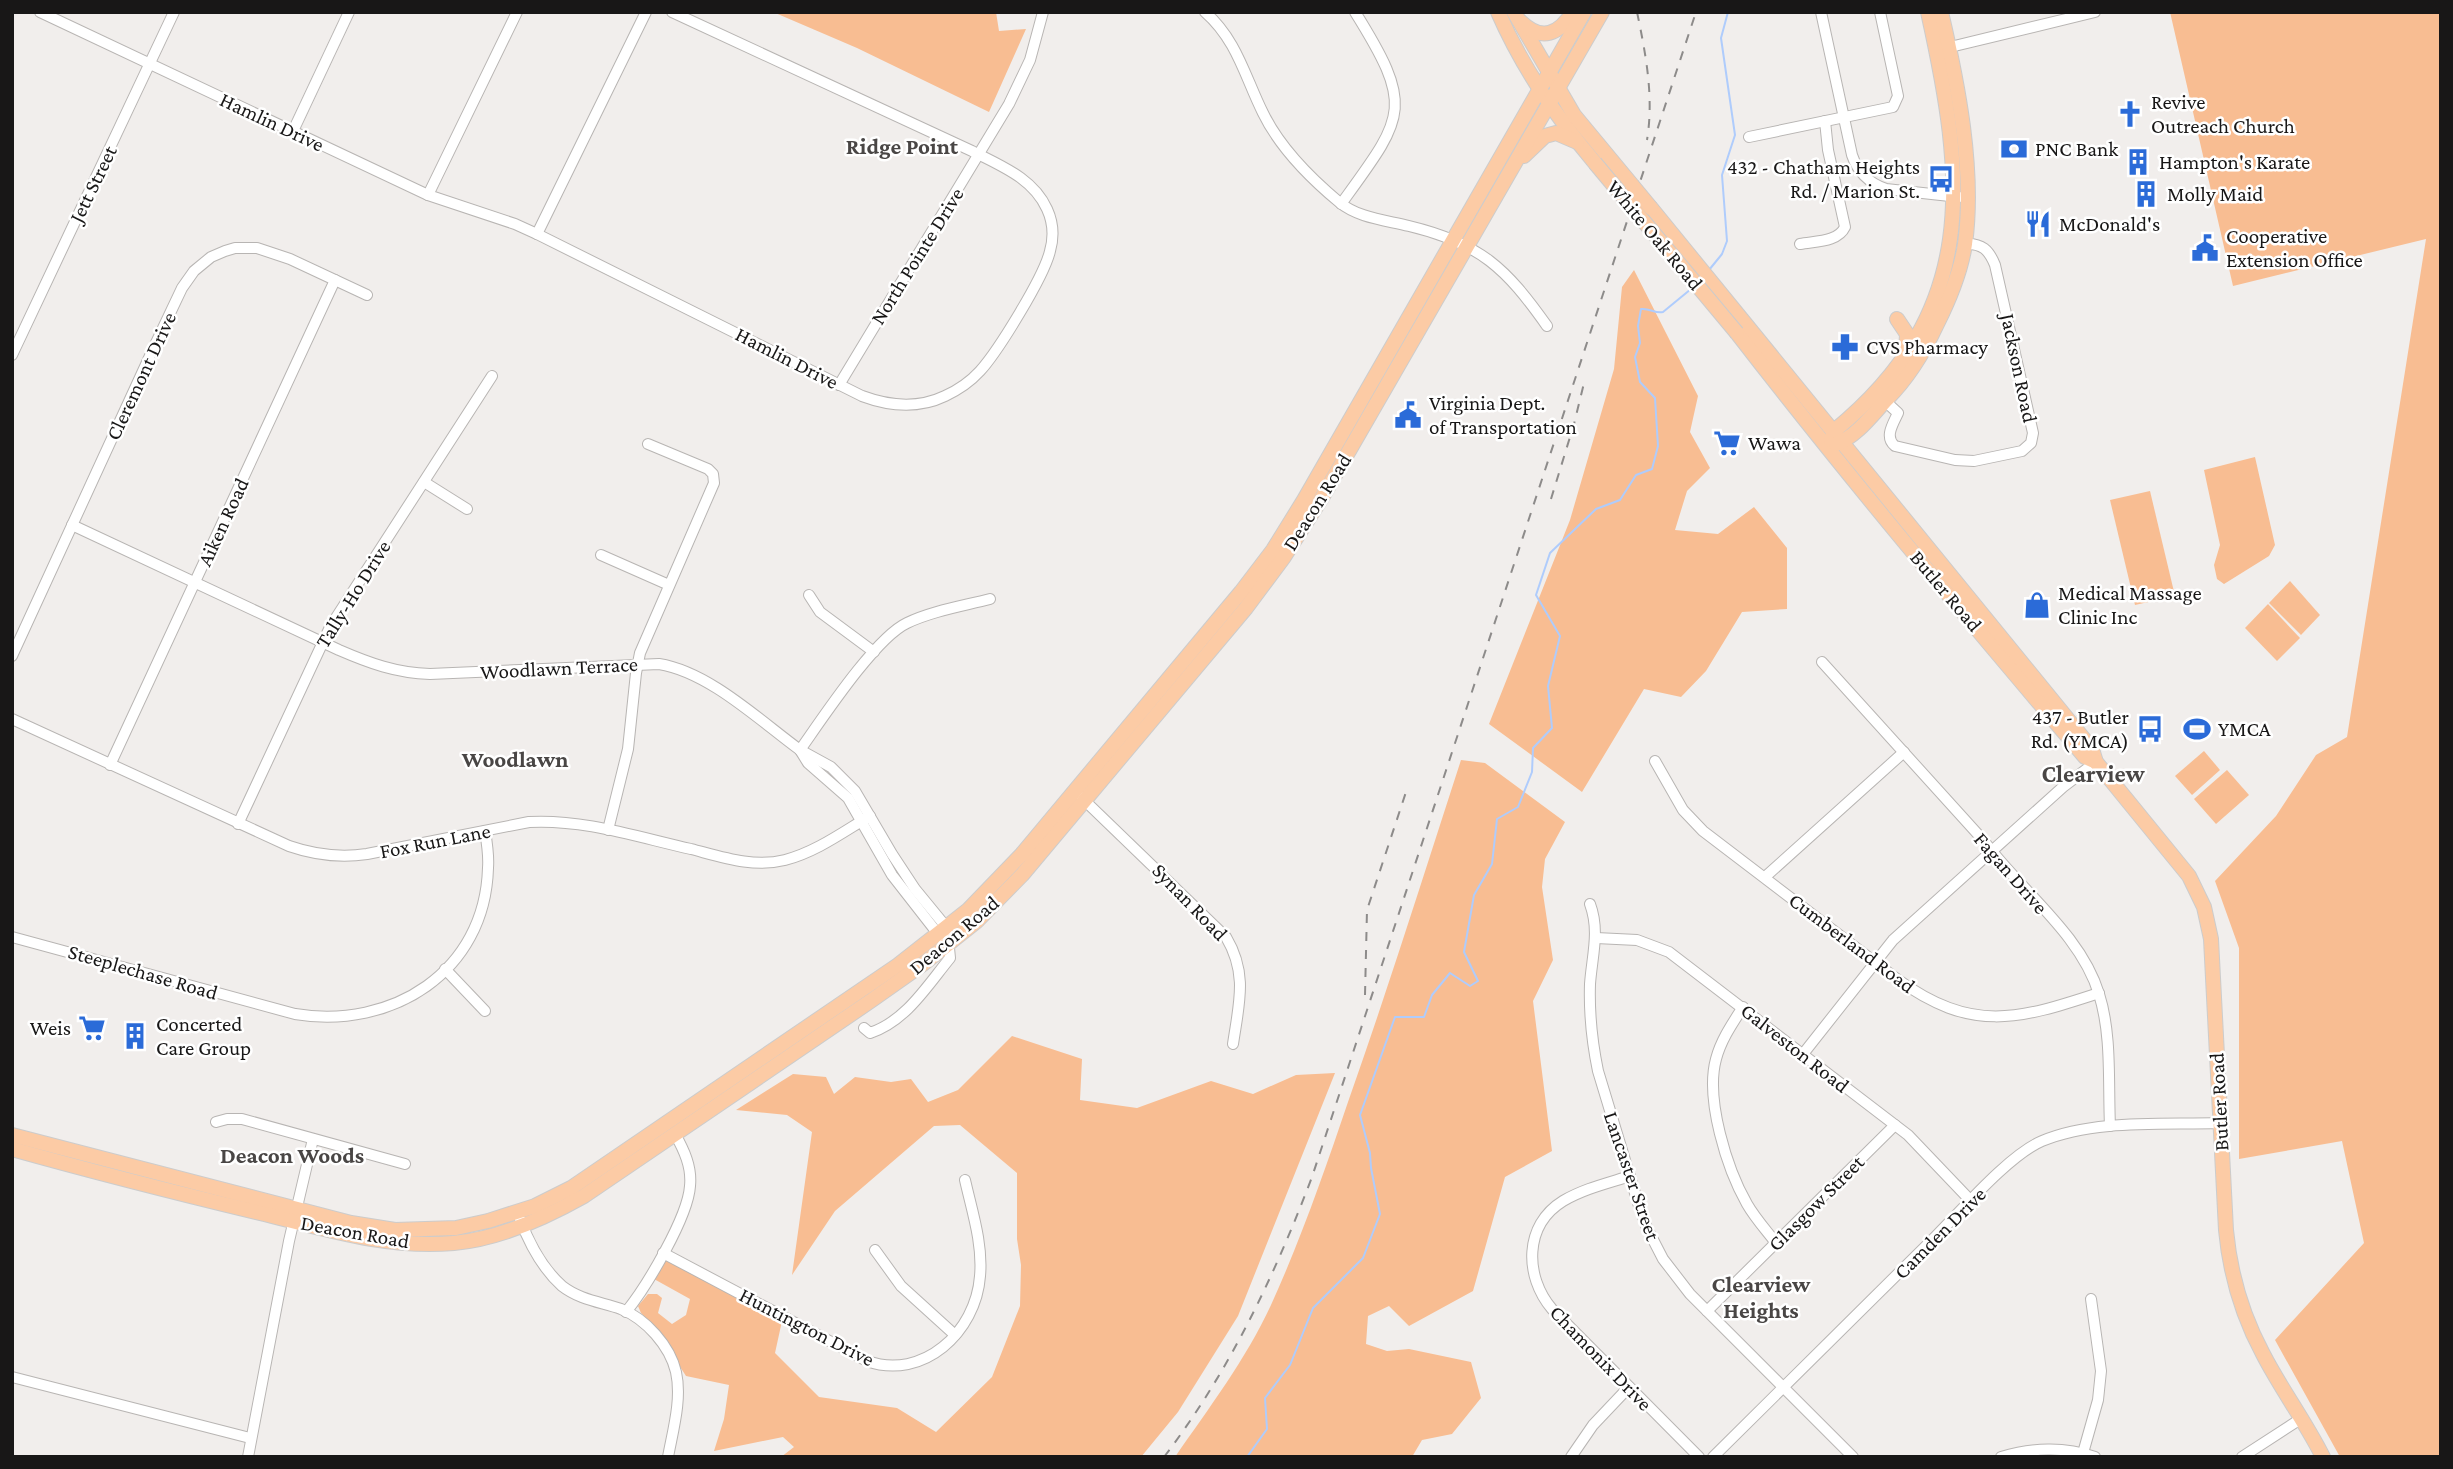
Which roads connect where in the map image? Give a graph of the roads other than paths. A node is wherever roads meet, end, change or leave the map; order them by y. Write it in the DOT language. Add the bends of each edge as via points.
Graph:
graph roads {
  1 [pos="40,12"];
  2 [pos="174,12"];
  3 [pos="349,12"];
  4 [pos="517,12"];
  5 [pos="646,12"];
  6 [pos="672,12"];
  7 [pos="1042,12"];
  8 [pos="1205,12"];
  9 [pos="1355,12"];
  10 [pos="1498,12"];
  11 [pos="1573,12"];
  12 [pos="1584,12"];
  13 [pos="1601,12"];
  14 [pos="1821,12"];
  15 [pos="1880,12"];
  16 [pos="1928,12"];
  17 [pos="1941,12"];
  18 [pos="2095,12"];
  19 [pos="1515,14"];
  20 [pos="1943,49"];
  21 [pos="150,64"];
  22 [pos="1548,73"];
  23 [pos="1538,89"];
  24 [pos="1557,89"];
  25 [pos="1548,103"];
  26 [pos="1844,118"];
  27 [pos="1825,121"];
  28 [pos="293,131"];
  29 [pos="1749,137"];
  30 [pos="1578,142"];
  31 [pos="979,155"];
  32 [pos="1514,162"];
  33 [pos="428,195"];
  34 [pos="1961,197"];
  35 [pos="1341,204"];
  36 [pos="537,233"];
  37 [pos="1459,244"];
  38 [pos="1800,244"];
  39 [pos="1965,244"];
  40 [pos="335,280"];
  41 [pos="367,295"];
  42 [pos="1932,303"];
  43 [pos="1547,326"];
  44 [pos="1744,331"];
  45 [pos="14,349"];
  46 [pos="1904,359"];
  47 [pos="492,376"];
  48 [pos="839,385"];
  49 [pos="1885,401"];
  50 [pos="1838,436"];
  51 [pos="648,444"];
  52 [pos="1828,447"];
  53 [pos="424,482"];
  54 [pos="467,509"];
  55 [pos="72,525"];
  56 [pos="601,555"];
  57 [pos="195,582"];
  58 [pos="669,585"];
  59 [pos="809,595"];
  60 [pos="990,599"];
  61 [pos="322,641"];
  62 [pos="874,652"];
  63 [pos="12,656"];
  64 [pos="1822,662"];
  65 [pos="637,665"];
  66 [pos="12,719"];
  67 [pos="800,750"];
  68 [pos="1904,752"];
  69 [pos="1655,761"];
  70 [pos="2096,762"];
  71 [pos="110,765"];
  72 [pos="1080,796"];
  73 [pos="866,818"];
  74 [pos="238,824"];
  75 [pos="608,830"];
  76 [pos="485,831"];
  77 [pos="1992,851"];
  78 [pos="1765,877"];
  79 [pos="1590,904"];
  80 [pos="945,936"];
  81 [pos="12,937"];
  82 [pos="1596,938"];
  83 [pos="1875,961"];
  84 [pos="445,969"];
  85 [pos="2099,993"];
  86 [pos="1743,1007"];
  87 [pos="485,1011"];
  88 [pos="864,1028"];
  89 [pos="1233,1044"];
  90 [pos="1803,1054"];
  91 [pos="216,1122"];
  92 [pos="2220,1123"];
  93 [pos="1895,1125"];
  94 [pos="2110,1126"];
  95 [pos="675,1134"];
  96 [pos="12,1135"];
  97 [pos="313,1139"];
  98 [pos="12,1150"];
  99 [pos="405,1164"];
  100 [pos="1630,1176"];
  101 [pos="965,1180"];
  102 [pos="1971,1201"];
  103 [pos="296,1215"];
  104 [pos="520,1219"];
  105 [pos="1776,1242"];
  106 [pos="875,1250"];
  107 [pos="663,1253"];
  108 [pos="2091,1299"];
  109 [pos="1707,1311"];
  110 [pos="626,1312"];
  111 [pos="955,1335"];
  112 [pos="12,1377"];
  113 [pos="1629,1387"];
  114 [pos="1783,1387"];
  115 [pos="2302,1418"];
  116 [pos="250,1438"];
  117 [pos="2089,1455"];
  118 [pos="248,1457"];
  119 [pos="668,1457"];
  120 [pos="1571,1457"];
  121 [pos="1699,1457"];
  122 [pos="1713,1457"];
  123 [pos="1853,1457"];
  124 [pos="2001,1457"];
  125 [pos="2242,1457"];
  126 [pos="2323,1457"];
  1 -- 21 [label="street, Hamlin Drive"];
  2 -- 21 [label="street, Jett Street"];
  3 -- 28 [label="street"];
  4 -- 33 [label="street"];
  5 -- 36 [label="street"];
  6 -- 31 [label="street, Hamlin Drive"];
  7 -- 31 [label="street, North Pointe Drive" via="1020,85"];
  8 -- 35 [label="street" via="1230,40 1263,114 1282,143"];
  9 -- 35 [label="street" via="1390,75 1396,104 1384,144"];
  10 -- 23 [label="main road, White Oak Road"];
  11 -- 19 [label="main road" via="1557,31 1541,33 1524,25"];
  12 -- 22 [label="main road, Deacon Road"];
  13 -- 24 [label="main road, Deacon Road"];
  14 -- 26 [label="street"];
  15 -- 26 [label="street" via="1898,96 1889,110"];
  16 -- 20 [label="main road"];
  17 -- 20 [label="main road"];
  18 -- 20 [label="street"];
  19 -- 22 [label="main road, White Oak Road"];
  20 -- 34 [label="main road"];
  21 -- 28 [label="street, Hamlin Drive"];
  21 -- 45 [label="street, Jett Street"];
  22 -- 23 [label="main road, Deacon Road"];
  22 -- 24 [label="main road, White Oak Road"];
  23 -- 25 [label="main road, White Oak Road"];
  23 -- 37 [label="main road, Deacon Road"];
  24 -- 25 [label="main road, Deacon Road"];
  24 -- 44 [label="main road, White Oak Road, bridge"];
  25 -- 30 [label="main road, White Oak Road"];
  25 -- 32 [label="main road, Deacon Road"];
  26 -- 27 [label="street"];
  26 -- 34 [label="street" via="1854,160 1868,181 1886,189"];
  27 -- 29 [label="street"];
  27 -- 38 [label="street" via="1845,227 1836,238"];
  28 -- 33 [label="street, Hamlin Drive"];
  30 -- 32 [label="main road" via="1556,133 1545,136"];
  30 -- 44 [label="main road, White Oak Road, bridge"];
  31 -- 48 [label="street, North Pointe Drive"];
  31 -- 48 [label="street, Hamlin Drive" via="1027,182 1051,218 1048,259 1016,316 979,372 944,397 890,405"];
  32 -- 37 [label="main road, Deacon Road"];
  33 -- 36 [label="street, Hamlin Drive"];
  34 -- 39 [label="main road"];
  34 -- 42 [label="main road"];
  35 -- 37 [label="street" via="1358,214"];
  36 -- 48 [label="street, Hamlin Drive"];
  37 -- 43 [label="street" via="1476,250 1511,278"];
  37 -- 72 [label="main road, Deacon Road" via="1273,550"];
  39 -- 49 [label="main road" via="1932,336 1901,385"];
  39 -- 49 [label="street, Jackson Road" via="1980,245 1995,265 2033,433 2031,443 2022,451 1965,462 1895,446 1889,434 1898,414"];
  40 -- 41 [label="street, Cleremont Drive"];
  40 -- 55 [label="street, Cleremont Drive" via="257,248 235,248 200,265 182,288"];
  40 -- 57 [label="street, Aiken Road"];
  42 -- 46 [label="main road"];
  42 -- 46 [label="main road" via="1914,319 1897,319 1907,334"];
  44 -- 50 [label="main road, White Oak Road"];
  44 -- 52 [label="main road, White Oak Road"];
  46 -- 50 [label="main road"];
  47 -- 53 [label="street, Tally-Ho Drive"];
  49 -- 50 [label="main road" via="1856,432"];
  50 -- 52 [label="main road"];
  50 -- 70 [label="main road, Butler Road" via="2092,749"];
  51 -- 58 [label="street" via="710,470 714,483"];
  52 -- 70 [label="main road, Butler Road" via="2085,757"];
  53 -- 54 [label="street"];
  53 -- 61 [label="street, Tally-Ho Drive"];
  55 -- 57 [label="street, Woodlawn Terrace"];
  55 -- 63 [label="street, Cleremont Drive"];
  56 -- 58 [label="street"];
  57 -- 61 [label="street, Woodlawn Terrace"];
  57 -- 71 [label="street, Aiken Road"];
  58 -- 65 [label="street"];
  59 -- 62 [label="street" via="820,612"];
  60 -- 62 [label="street" via="907,623 891,632"];
  61 -- 65 [label="street, Woodlawn Terrace" via="382,667 413,674"];
  61 -- 74 [label="street, Tally-Ho Drive"];
  62 -- 67 [label="street"];
  64 -- 68 [label="street, Fagan Drive"];
  65 -- 67 [label="street, Woodlawn Terrace" via="672,666 697,675"];
  65 -- 75 [label="street" via="630,737"];
  66 -- 71 [label="street, Fox Run Lane"];
  67 -- 73 [label="street, Woodlawn Terrace" via="844,779 855,791"];
  68 -- 77 [label="street, Fagan Drive"];
  68 -- 78 [label="street"];
  69 -- 78 [label="street, Cumberland Road" via="1692,821"];
  70 -- 77 [label="street"];
  70 -- 92 [label="main road, Butler Road" via="2183,868 2204,907 2210,939"];
  71 -- 74 [label="street, Fox Run Lane"];
  72 -- 80 [label="main road, Deacon Road"];
  72 -- 89 [label="street, Synan Road" via="1226,937 1237,957 1241,980"];
  73 -- 75 [label="street, Fox Run Lane" via="807,852 767,863 740,861"];
  73 -- 80 [label="street, Woodlawn Terrace"];
  74 -- 76 [label="street, Fox Run Lane" via="305,852 337,856"];
  75 -- 76 [label="street, Fox Run Lane" via="548,821"];
  76 -- 84 [label="street, Steeplechase Road" via="488,870 482,906 471,934"];
  77 -- 83 [label="street"];
  77 -- 85 [label="street, Fagan Drive" via="2072,943"];
  78 -- 83 [label="street, Cumberland Road"];
  79 -- 82 [label="street, Lancaster Street"];
  80 -- 88 [label="street" via="950,958 901,1017 870,1033"];
  80 -- 95 [label="main road, Deacon Road"];
  80 -- 104 [label="main road, Deacon Road"];
  81 -- 84 [label="street, Steeplechase Road" via="269,1008 327,1018 358,1016 394,1004"];
  82 -- 86 [label="street, Galveston Road" via="1637,940 1660,947"];
  82 -- 100 [label="street, Lancaster Street" via="1590,1003 1594,1050"];
  83 -- 85 [label="street, Cumberland Road" via="1929,999 1972,1015 2028,1014"];
  83 -- 90 [label="street"];
  84 -- 87 [label="street"];
  85 -- 94 [label="street, Fagan Drive"];
  86 -- 90 [label="street, Galveston Road"];
  86 -- 105 [label="street" via="1715,1062 1714,1107 1741,1193"];
  90 -- 93 [label="street, Galveston Road"];
  91 -- 97 [label="street" via="242,1119"];
  92 -- 94 [label="street, Camden Drive"];
  92 -- 115 [label="main road, Butler Road" via="2227,1237 2237,1291 2264,1356"];
  93 -- 102 [label="street, Galveston Road"];
  93 -- 105 [label="street, Glasgow Street"];
  94 -- 102 [label="street, Camden Drive" via="2071,1132 2031,1147"];
  95 -- 104 [label="main road, Deacon Road" via="560,1210"];
  95 -- 107 [label="street" via="687,1160 690,1184 687,1202"];
  96 -- 103 [label="main road, Deacon Road"];
  97 -- 99 [label="street"];
  97 -- 103 [label="street"];
  98 -- 103 [label="main road, Deacon Road"];
  100 -- 109 [label="street, Lancaster Street" via="1658,1252"];
  100 -- 113 [label="street, Chamonix Drive" via="1572,1196 1554,1208 1535,1237 1531,1261 1546,1302"];
  101 -- 111 [label="street, Huntington Drive" via="979,1244 980,1277 971,1311"];
  102 -- 114 [label="street, Camden Drive"];
  103 -- 104 [label="main road, Deacon Road" via="411,1231"];
  103 -- 116 [label="street"];
  104 -- 110 [label="street" via="534,1251 563,1286"];
  105 -- 109 [label="street, Glasgow Street"];
  106 -- 111 [label="street" via="901,1286"];
  107 -- 110 [label="street"];
  107 -- 111 [label="street, Huntington Drive" via="877,1364 899,1367 920,1362"];
  108 -- 117 [label="street" via="2101,1380"];
  109 -- 114 [label="street, Lancaster Street"];
  110 -- 119 [label="street" via="658,1339 676,1373"];
  112 -- 116 [label="street"];
  113 -- 120 [label="street" via="1593,1424"];
  113 -- 121 [label="street, Chamonix Drive"];
  114 -- 122 [label="street, Camden Drive"];
  114 -- 123 [label="street, Lancaster Street"];
  115 -- 125 [label="street"];
  115 -- 126 [label="main road, Butler Road"];
  116 -- 118 [label="street"];
  117 -- 124 [label="street" via="2045,1449"];
}
